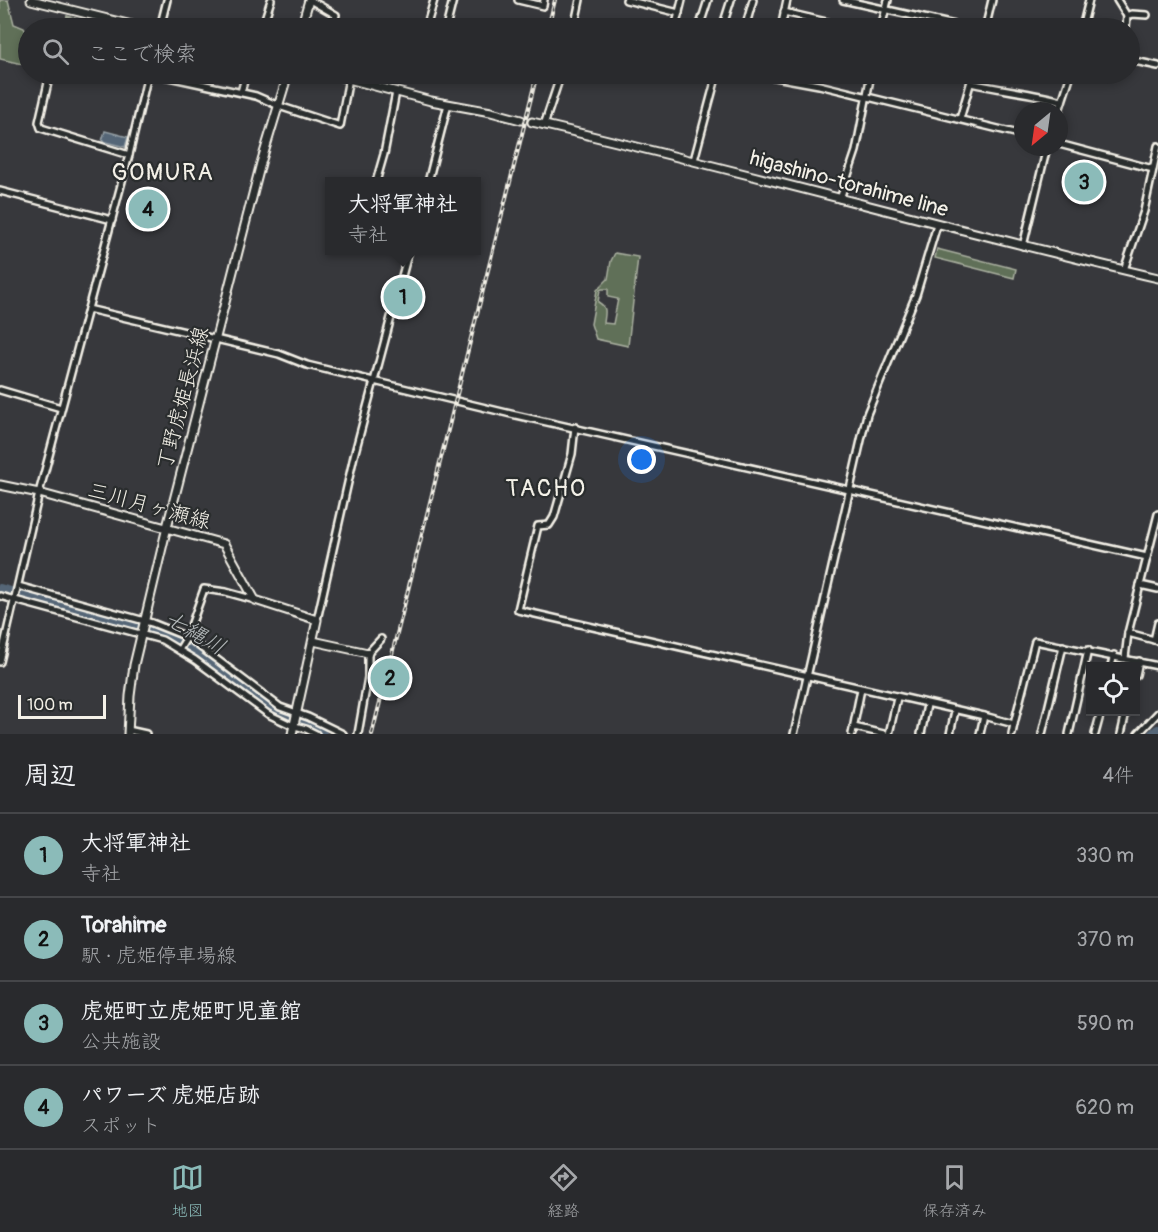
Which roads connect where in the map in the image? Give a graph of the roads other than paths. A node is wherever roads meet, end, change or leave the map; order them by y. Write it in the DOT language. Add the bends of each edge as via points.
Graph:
graph roads {
  1 [pos="31,0"];
  2 [pos="167,0"];
  3 [pos="271,0"];
  4 [pos="310,0"];
  5 [pos="434,0"];
  6 [pos="453,0"];
  7 [pos="518,0"];
  8 [pos="544,0"];
  9 [pos="580,0"];
  10 [pos="626,0"];
  11 [pos="682,0"];
  12 [pos="708,0"];
  13 [pos="730,0"];
  14 [pos="753,0"];
  15 [pos="787,0"];
  16 [pos="843,0"];
  17 [pos="888,0"];
  18 [pos="992,0"];
  19 [pos="1089,0"];
  20 [pos="1117,0"];
  21 [pos="653,3"];
  22 [pos="886,9"];
  23 [pos="784,12"];
  24 [pos="679,13"];
  25 [pos="1147,15"];
  26 [pos="1127,16"];
  27 [pos="104,18"];
  28 [pos="162,18"];
  29 [pos="265,18"];
  30 [pos="304,18"];
  31 [pos="335,18"];
  32 [pos="429,18"];
  33 [pos="448,18"];
  34 [pos="576,18"];
  35 [pos="678,18"];
  36 [pos="702,18"];
  37 [pos="725,18"];
  38 [pos="748,18"];
  39 [pos="783,18"];
  40 [pos="808,18"];
  41 [pos="884,18"];
  42 [pos="925,18"];
  43 [pos="988,18"];
  44 [pos="1084,18"];
  45 [pos="1140,62"];
  46 [pos="1158,66"];
  47 [pos="48,84"];
  48 [pos="146,84"];
  49 [pos="203,84"];
  50 [pos="243,84"];
  51 [pos="285,84"];
  52 [pos="347,84"];
  53 [pos="369,84"];
  54 [pos="558,84"];
  55 [pos="714,84"];
  56 [pos="814,84"];
  57 [pos="868,84"];
  58 [pos="970,84"];
  59 [pos="975,84"];
  60 [pos="1068,84"];
  61 [pos="241,92"];
  62 [pos="396,92"];
  63 [pos="865,97"];
  64 [pos="1062,101"];
  65 [pos="448,104"];
  66 [pos="279,106"];
  67 [pos="960,119"];
  68 [pos="521,120"];
  69 [pos="532,122"];
  70 [pos="544,125"];
  71 [pos="1014,133"];
  72 [pos="1068,146"];
  73 [pos="1158,146"];
  74 [pos="129,154"];
  75 [pos="1045,156"];
  76 [pos="694,160"];
  77 [pos="1153,169"];
  78 [pos="377,177"];
  79 [pos="429,177"];
  80 [pos="0,191"];
  81 [pos="840,199"];
  82 [pos="112,220"];
  83 [pos="937,225"];
  84 [pos="1023,246"];
  85 [pos="408,255"];
  86 [pos="1124,270"];
  87 [pos="1158,278"];
  88 [pos="88,309"];
  89 [pos="216,339"];
  90 [pos="373,381"];
  91 [pos="0,390"];
  92 [pos="62,408"];
  93 [pos="575,427"];
  94 [pos="0,485"];
  95 [pos="849,491"];
  96 [pos="39,493"];
  97 [pos="1158,514"];
  98 [pos="167,527"];
  99 [pos="1156,529"];
  100 [pos="1147,557"];
  101 [pos="1140,585"];
  102 [pos="18,586"];
  103 [pos="1158,589"];
  104 [pos="0,596"];
  105 [pos="255,600"];
  106 [pos="15,601"];
  107 [pos="317,620"];
  108 [pos="145,622"];
  109 [pos="1158,623"];
  110 [pos="1128,633"];
  111 [pos="142,635"];
  112 [pos="187,638"];
  113 [pos="381,639"];
  114 [pos="1156,640"];
  115 [pos="312,641"];
  116 [pos="1063,646"];
  117 [pos="179,650"];
  118 [pos="1088,651"];
  119 [pos="368,653"];
  120 [pos="1114,655"];
  121 [pos="1125,658"];
  122 [pos="1139,661"];
  123 [pos="0,662"];
  124 [pos="1112,662"];
  125 [pos="1158,666"];
  126 [pos="806,676"];
  127 [pos="861,689"];
  128 [pos="897,698"];
  129 [pos="927,705"];
  130 [pos="955,711"];
  131 [pos="297,713"];
  132 [pos="1158,713"];
  133 [pos="1100,716"];
  134 [pos="1125,716"];
  135 [pos="984,717"];
  136 [pos="1014,724"];
  137 [pos="854,727"];
  138 [pos="293,730"];
  139 [pos="128,732"];
  140 [pos="1012,733"];
  141 [pos="146,734"];
  142 [pos="316,734"];
  143 [pos="343,734"];
  144 [pos="358,734"];
  145 [pos="794,734"];
  146 [pos="852,734"];
  147 [pos="884,734"];
  148 [pos="890,734"];
  149 [pos="921,734"];
  150 [pos="950,734"];
  151 [pos="980,734"];
  152 [pos="1019,734"];
  153 [pos="1042,734"];
  154 [pos="1068,734"];
  155 [pos="1095,734"];
  156 [pos="1121,734"];
  157 [pos="1138,734"];
  1 -- 27 [label="main road"];
  2 -- 28 [label="street"];
  3 -- 29 [label="street"];
  4 -- 30 [label="main road"];
  4 -- 31 [label="street"];
  5 -- 32 [label="street"];
  6 -- 33 [label="street"];
  7 -- 8 [label="street" via="543,6"];
  9 -- 34 [label="street"];
  10 -- 21 [label="street"];
  11 -- 24 [label="street"];
  12 -- 36 [label="street"];
  13 -- 37 [label="street"];
  14 -- 38 [label="street"];
  15 -- 23 [label="street"];
  16 -- 22 [label="street"];
  17 -- 22 [label="street"];
  18 -- 43 [label="street"];
  19 -- 44 [label="street"];
  20 -- 26 [label="street"];
  21 -- 24 [label="street"];
  22 -- 41 [label="street"];
  22 -- 42 [label="street"];
  23 -- 39 [label="street"];
  23 -- 40 [label="street"];
  24 -- 35 [label="street"];
  25 -- 26 [label="street"];
  45 -- 46 [label="street"];
  47 -- 74 [label="street" via="41,128"];
  48 -- 74 [label="street"];
  49 -- 61 [label="street"];
  50 -- 61 [label="street"];
  51 -- 66 [label="main road, 丁野虎姫長浜線"];
  52 -- 66 [label="street" via="340,126"];
  53 -- 62 [label="main road"];
  54 -- 70 [label="street"];
  55 -- 76 [label="street"];
  56 -- 63 [label="street"];
  57 -- 63 [label="street"];
  58 -- 67 [label="street"];
  59 -- 64 [label="street"];
  60 -- 64 [label="street"];
  61 -- 66 [label="street"];
  62 -- 65 [label="main road"];
  62 -- 78 [label="street"];
  63 -- 67 [label="street"];
  63 -- 81 [label="street" via="856,151"];
  65 -- 68 [label="main road"];
  65 -- 79 [label="street"];
  66 -- 89 [label="main road, 丁野虎姫長浜線"];
  67 -- 71 [label="street"];
  69 -- 70 [label="main road, higashino-torahime line"];
  70 -- 76 [label="main road, higashino-torahime line"];
  72 -- 77 [label="street"];
  73 -- 77 [label="street"];
  74 -- 82 [label="street"];
  75 -- 84 [label="street"];
  76 -- 81 [label="main road, higashino-torahime line"];
  77 -- 86 [label="street"];
  80 -- 82 [label="street"];
  81 -- 83 [label="main road, higashino-torahime line"];
  82 -- 88 [label="street"];
  83 -- 84 [label="main road, higashino-torahime line"];
  83 -- 95 [label="street" via="915,295 867,414"];
  84 -- 86 [label="main road, higashino-torahime line"];
  85 -- 90 [label="street"];
  86 -- 87 [label="main road, higashino-torahime line"];
  88 -- 89 [label="street"];
  88 -- 92 [label="street"];
  89 -- 90 [label="street"];
  89 -- 98 [label="main road, 丁野虎姫長浜線"];
  90 -- 93 [label="street"];
  90 -- 107 [label="street"];
  91 -- 92 [label="street"];
  92 -- 96 [label="street"];
  93 -- 95 [label="street"];
  93 -- 126 [label="street" via="572,454 554,517 549,525 538,526 518,610"];
  94 -- 96 [label="main road, 三川月ヶ瀬線"];
  95 -- 100 [label="street"];
  95 -- 126 [label="street"];
  96 -- 98 [label="main road, 三川月ヶ瀬線"];
  96 -- 102 [label="street"];
  97 -- 99 [label="street"];
  98 -- 105 [label="main road, 三川月ヶ瀬線" via="227,546"];
  98 -- 108 [label="main road, 丁野虎姫長浜線"];
  99 -- 100 [label="street"];
  100 -- 101 [label="street"];
  101 -- 103 [label="street"];
  101 -- 110 [label="street"];
  102 -- 106 [label="street"];
  102 -- 108 [label="street"];
  104 -- 106 [label="street"];
  105 -- 107 [label="main road"];
  105 -- 112 [label="street" via="204,590"];
  106 -- 111 [label="street"];
  106 -- 123 [label="street"];
  107 -- 115 [label="main road"];
  108 -- 111 [label="main road, 丁野虎姫長浜線"];
  108 -- 112 [label="street"];
  109 -- 114 [label="street"];
  110 -- 114 [label="street"];
  110 -- 121 [label="street"];
  111 -- 117 [label="street"];
  111 -- 139 [label="main road, 丁野虎姫長浜線" via="130,696"];
  112 -- 117 [label="street"];
  112 -- 131 [label="street" via="280,708"];
  113 -- 119 [label="street"];
  115 -- 119 [label="main road"];
  115 -- 131 [label="main road"];
  116 -- 118 [label="street"];
  116 -- 136 [label="street" via="1035,641"];
  116 -- 153 [label="street"];
  117 -- 138 [label="street"];
  118 -- 120 [label="street"];
  118 -- 154 [label="street"];
  119 -- 144 [label="street"];
  120 -- 121 [label="street"];
  120 -- 124 [label="street"];
  121 -- 122 [label="street"];
  122 -- 125 [label="street"];
  126 -- 127 [label="street"];
  126 -- 145 [label="street"];
  127 -- 128 [label="street"];
  127 -- 137 [label="street"];
  128 -- 129 [label="street"];
  128 -- 148 [label="street"];
  129 -- 130 [label="street"];
  129 -- 149 [label="street"];
  130 -- 135 [label="street"];
  130 -- 150 [label="street"];
  131 -- 138 [label="main road"];
  131 -- 143 [label="street"];
  132 -- 157 [label="street"];
  133 -- 155 [label="street"];
  134 -- 156 [label="street"];
  135 -- 136 [label="street"];
  135 -- 151 [label="street"];
  136 -- 140 [label="street"];
  137 -- 146 [label="street"];
  137 -- 147 [label="street"];
  138 -- 142 [label="street"];
  139 -- 141 [label="street"];
  140 -- 152 [label="street"];
}
